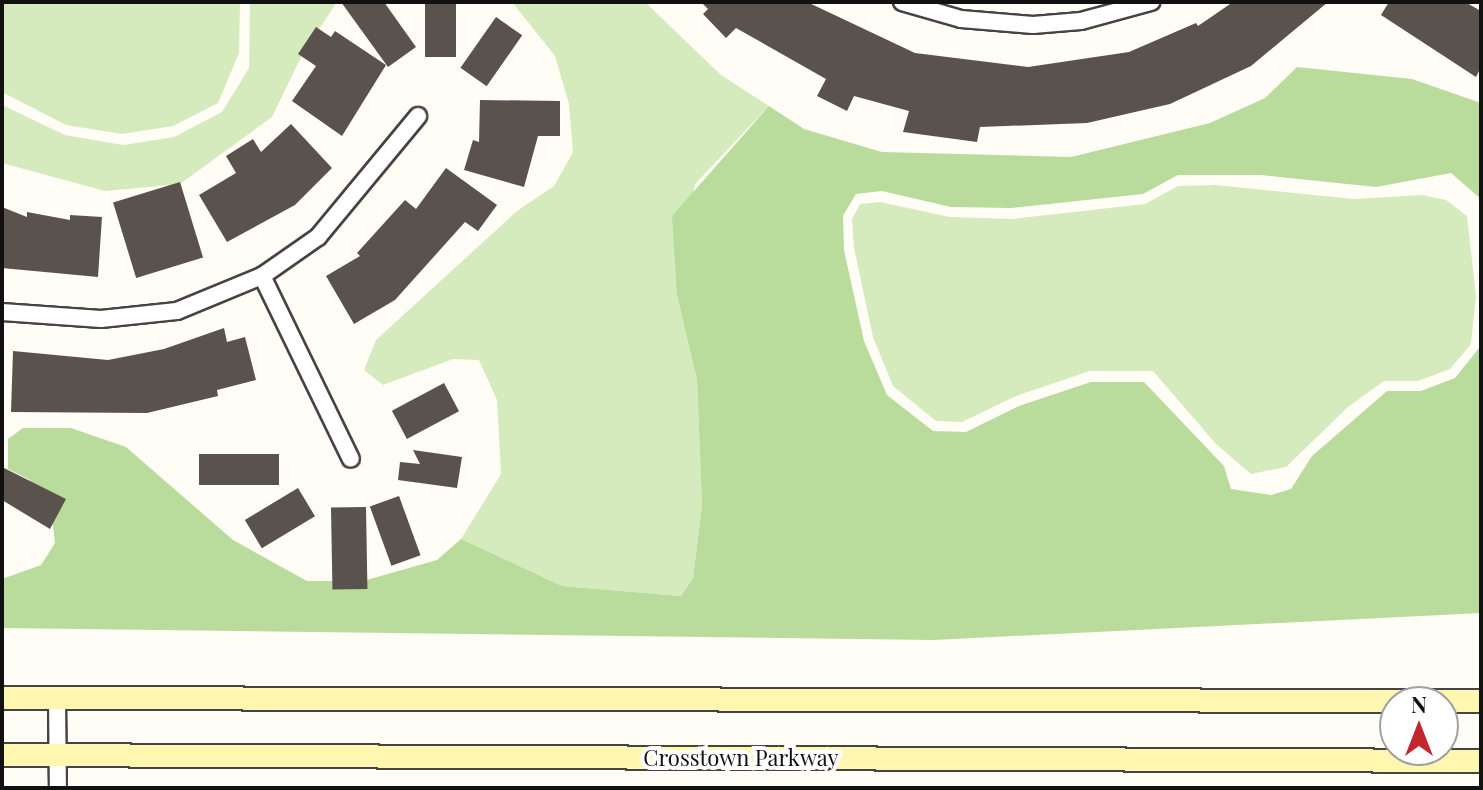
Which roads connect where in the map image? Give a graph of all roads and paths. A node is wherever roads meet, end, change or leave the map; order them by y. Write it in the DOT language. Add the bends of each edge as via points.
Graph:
graph roads {
  1 [pos="902,2"];
  2 [pos="1151,2"];
  3 [pos="418,116"];
  4 [pos="262,276"];
  5 [pos="2,312"];
  6 [pos="351,459"];
  7 [pos="2,698"];
  8 [pos="57,699"];
  9 [pos="1481,701"];
  10 [pos="2,755"];
  11 [pos="58,756"];
  12 [pos="1481,761"];
  13 [pos="58,788"];
  1 -- 2 [label="street" via="961,19 1033,25 1081,21"];
  3 -- 4 [label="street" via="318,237"];
  4 -- 5 [label="street" via="177,311 101,319"];
  4 -- 6 [label="street"];
  7 -- 8 [label="main road"];
  8 -- 9 [label="main road"];
  8 -- 11 [label="street"];
  10 -- 11 [label="main road, Crosstown Parkway"];
  11 -- 12 [label="main road, Crosstown Parkway"];
  11 -- 13 [label="street"];
}
